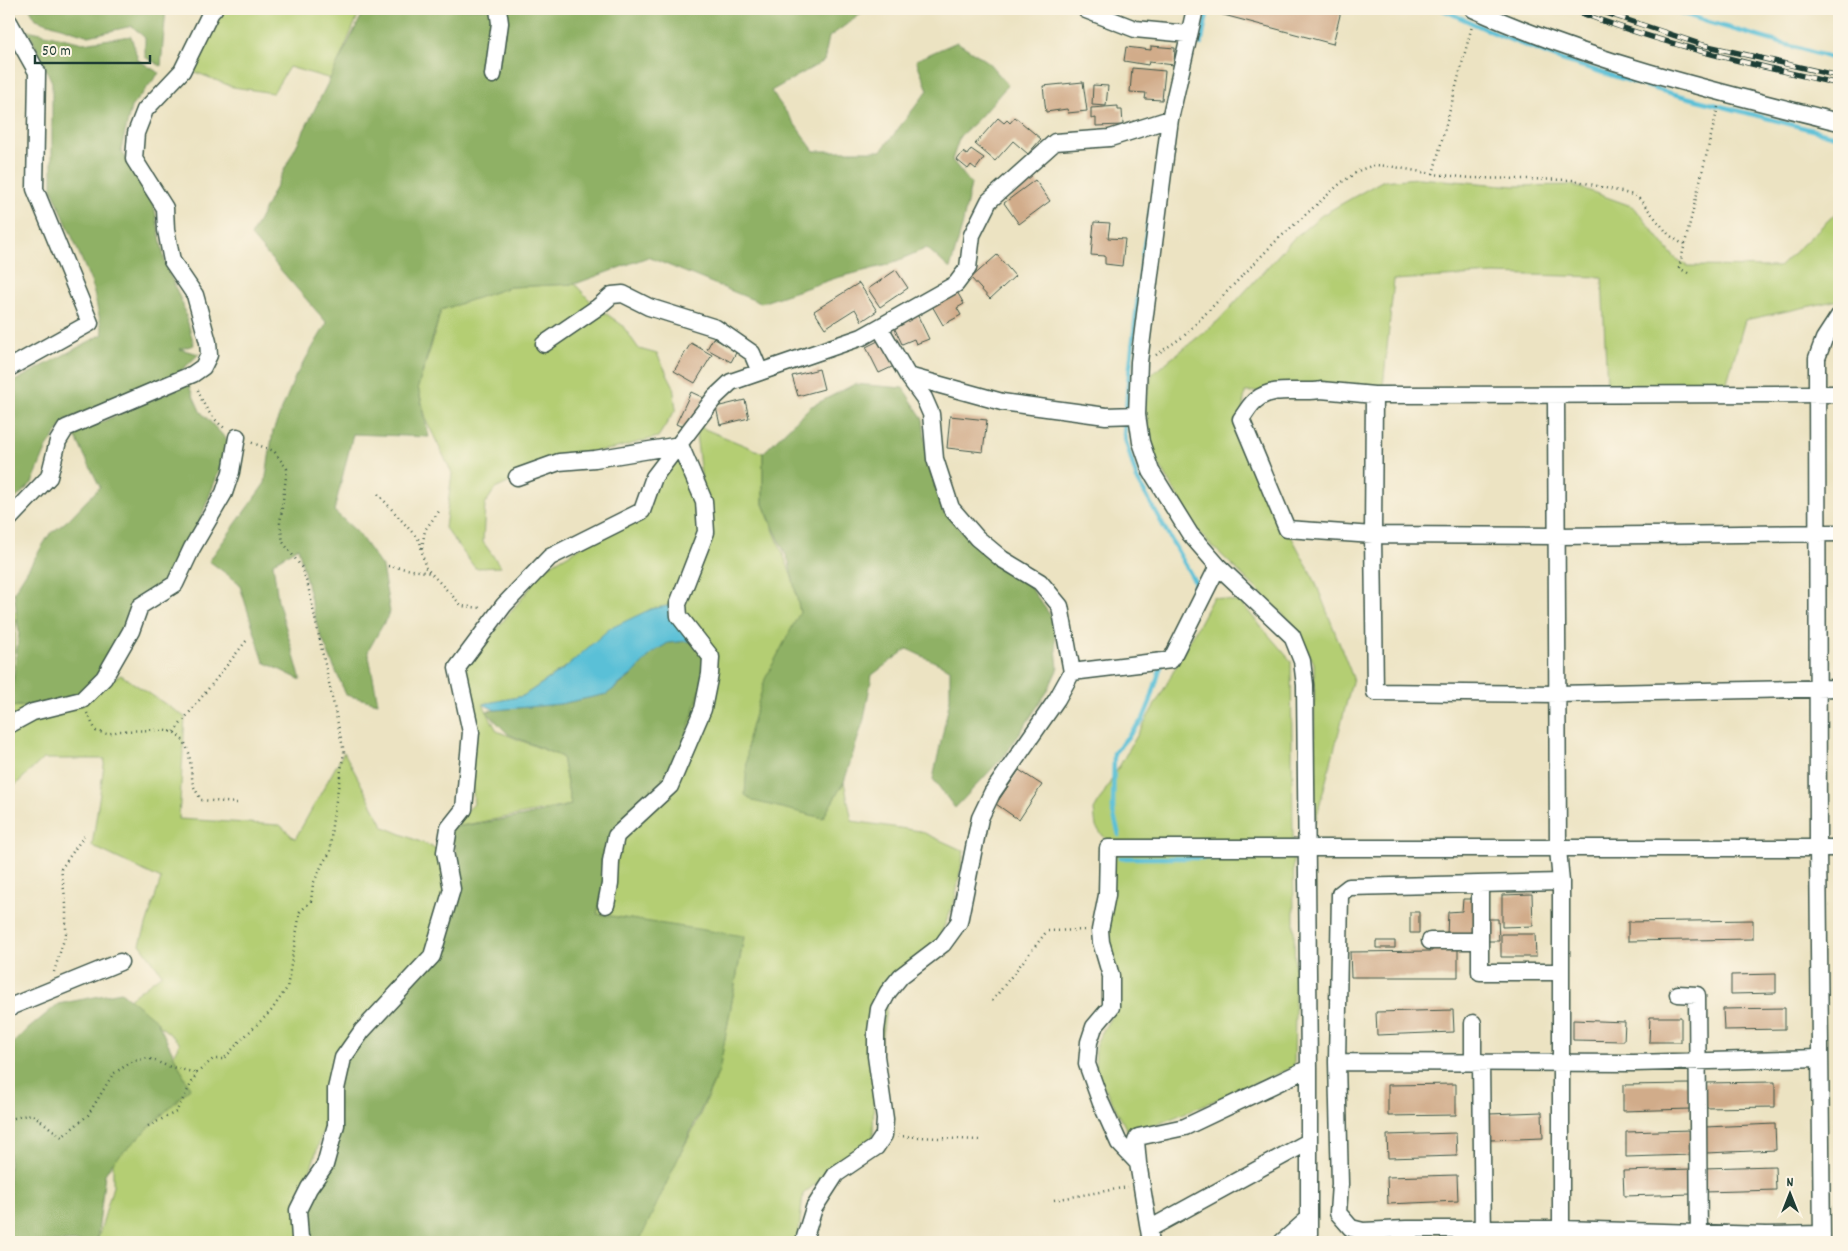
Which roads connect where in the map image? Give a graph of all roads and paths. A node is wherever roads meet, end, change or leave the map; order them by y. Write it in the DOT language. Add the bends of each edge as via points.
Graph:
graph roads {
  1 [pos="214,9"];
  2 [pos="498,9"];
  3 [pos="1195,9"];
  4 [pos="1473,9"];
  5 [pos="1086,10"];
  6 [pos="9,22"];
  7 [pos="1471,27"];
  8 [pos="1188,34"];
  9 [pos="494,75"];
  10 [pos="1716,116"];
  11 [pos="1164,121"];
  12 [pos="1839,122"];
  13 [pos="1434,174"];
  14 [pos="1684,244"];
  15 [pos="1688,273"];
  16 [pos="1839,316"];
  17 [pos="880,328"];
  18 [pos="544,344"];
  19 [pos="1139,362"];
  20 [pos="9,368"];
  21 [pos="760,372"];
  22 [pos="194,374"];
  23 [pos="908,376"];
  24 [pos="1817,394"];
  25 [pos="1839,394"];
  26 [pos="1374,395"];
  27 [pos="1556,396"];
  28 [pos="1136,414"];
  29 [pos="237,437"];
  30 [pos="680,445"];
  31 [pos="517,477"];
  32 [pos="378,494"];
  33 [pos="440,510"];
  34 [pos="11,515"];
  35 [pos="1817,532"];
  36 [pos="1839,532"];
  37 [pos="1373,535"];
  38 [pos="1557,536"];
  39 [pos="421,550"];
  40 [pos="388,566"];
  41 [pos="1218,566"];
  42 [pos="431,573"];
  43 [pos="500,610"];
  44 [pos="247,640"];
  45 [pos="1072,672"];
  46 [pos="1839,688"];
  47 [pos="1817,689"];
  48 [pos="1557,694"];
  49 [pos="82,700"];
  50 [pos="9,725"];
  51 [pos="174,732"];
  52 [pos="237,803"];
  53 [pos="84,836"];
  54 [pos="1818,848"];
  55 [pos="1839,848"];
  56 [pos="1307,849"];
  57 [pos="1558,849"];
  58 [pos="1561,882"];
  59 [pos="1480,884"];
  60 [pos="606,906"];
  61 [pos="1100,930"];
  62 [pos="1430,940"];
  63 [pos="1480,941"];
  64 [pos="120,962"];
  65 [pos="1561,972"];
  66 [pos="1678,994"];
  67 [pos="39,995"];
  68 [pos="992,1001"];
  69 [pos="9,1009"];
  70 [pos="1473,1023"];
  71 [pos="1820,1058"];
  72 [pos="1698,1061"];
  73 [pos="1337,1062"];
  74 [pos="1477,1062"];
  75 [pos="1560,1062"];
  76 [pos="1309,1068"];
  77 [pos="197,1073"];
  78 [pos="9,1119"];
  79 [pos="148,1126"];
  80 [pos="884,1135"];
  81 [pos="979,1140"];
  82 [pos="1308,1142"];
  83 [pos="1138,1163"];
  84 [pos="1142,1185"];
  85 [pos="1054,1200"];
  86 [pos="1309,1218"];
  87 [pos="1150,1236"];
  88 [pos="1483,1236"];
  89 [pos="1561,1236"];
  90 [pos="1699,1238"];
  91 [pos="1822,1238"];
  92 [pos="303,1242"];
  93 [pos="805,1242"];
  94 [pos="1282,1242"];
  95 [pos="1309,1242"];
  1 -- 22 [label="street" via="182,71 145,110 136,133 134,160 165,208 172,261 195,295 209,354 203,367"];
  2 -- 9 [label="street" via="500,22"];
  3 -- 8 [label="street"];
  4 -- 12 [label="street" via="1567,47 1722,93"];
  5 -- 8 [label="street" via="1135,29"];
  6 -- 20 [label="street" via="37,72 35,189 90,323"];
  7 -- 13 [label="path"];
  8 -- 11 [label="street"];
  10 -- 14 [label="path"];
  11 -- 17 [label="street" via="1110,138 1054,142 989,202 972,235 968,268 956,284"];
  11 -- 19 [label="street"];
  13 -- 14 [label="path" via="1574,180 1637,196 1668,235"];
  13 -- 19 [label="path" via="1374,165 1360,170 1276,241 1184,336 1158,354"];
  14 -- 15 [label="path" via="1679,268"];
  16 -- 24 [label="street" via="1824,339 1817,358"];
  17 -- 21 [label="street"];
  17 -- 23 [label="street"];
  18 -- 21 [label="street" via="612,294 622,294 649,307 716,328 752,353"];
  19 -- 28 [label="street"];
  21 -- 30 [label="street" via="731,382 715,397"];
  22 -- 29 [label="path" via="201,400 215,421"];
  22 -- 34 [label="street" via="66,428 58,441 48,477"];
  23 -- 28 [label="street" via="1002,402 1106,416"];
  23 -- 45 [label="street" via="931,414 935,459 951,508 977,538 1002,559 1040,582 1060,606"];
  24 -- 25 [label="street"];
  24 -- 27 [label="street"];
  24 -- 35 [label="street"];
  26 -- 27 [label="street"];
  26 -- 37 [label="street"];
  26 -- 37 [label="street" via="1321,390 1275,391 1256,400 1241,419 1287,529"];
  27 -- 38 [label="street"];
  28 -- 41 [label="street" via="1151,471 1190,534"];
  29 -- 49 [label="street" via="224,494 175,584 140,606 132,631 104,678"];
  29 -- 77 [label="path" via="274,451 287,469 280,523 283,542 302,568 308,586 344,752 330,853 313,884 311,901 300,912 287,988 271,1011 224,1059 213,1059"];
  30 -- 31 [label="street" via="559,462"];
  30 -- 43 [label="street" via="654,477 642,511 550,556"];
  30 -- 60 [label="street" via="704,501 706,532 678,604 679,616 711,657 710,674 703,709 670,786 616,836"];
  32 -- 39 [label="path" via="420,541"];
  33 -- 39 [label="path" via="425,530"];
  35 -- 36 [label="street"];
  35 -- 38 [label="street"];
  35 -- 47 [label="street"];
  37 -- 38 [label="street"];
  37 -- 48 [label="street" via="1376,692"];
  38 -- 48 [label="street"];
  39 -- 42 [label="path" via="425,567"];
  40 -- 42 [label="path"];
  41 -- 45 [label="street" via="1171,660"];
  41 -- 56 [label="street" via="1292,636 1302,661"];
  42 -- 43 [label="path" via="462,606"];
  43 -- 92 [label="street" via="457,668 471,732 464,809 449,828 445,852 452,889 432,956 362,1030 344,1058 336,1089 336,1125 325,1165 298,1210"];
  44 -- 51 [label="path"];
  45 -- 80 [label="street" via="992,793 980,818 959,922 943,944 901,976 879,1009 876,1056 885,1119"];
  46 -- 47 [label="street"];
  47 -- 48 [label="street"];
  47 -- 54 [label="street"];
  48 -- 57 [label="street"];
  49 -- 50 [label="street" via="33,712"];
  49 -- 51 [label="path" via="96,731 107,734 120,731"];
  51 -- 52 [label="path" via="190,753 193,785 201,800"];
  53 -- 67 [label="path" via="61,868 66,933 51,978"];
  54 -- 55 [label="street"];
  54 -- 57 [label="street"];
  54 -- 71 [label="street"];
  56 -- 57 [label="street"];
  56 -- 61 [label="street" via="1108,848 1107,895"];
  56 -- 76 [label="street"];
  57 -- 58 [label="street"];
  58 -- 59 [label="street"];
  58 -- 65 [label="street"];
  59 -- 63 [label="street"];
  59 -- 73 [label="street" via="1349,887 1340,894"];
  61 -- 68 [label="path" via="1047,931"];
  61 -- 83 [label="street" via="1111,976 1111,1007 1094,1027 1087,1064 1119,1143"];
  62 -- 63 [label="street"];
  63 -- 65 [label="street" via="1480,972"];
  64 -- 67 [label="street"];
  65 -- 75 [label="street"];
  66 -- 72 [label="street" via="1697,995"];
  67 -- 69 [label="street"];
  70 -- 74 [label="street"];
  71 -- 72 [label="street"];
  71 -- 91 [label="street"];
  72 -- 75 [label="street"];
  72 -- 90 [label="street"];
  73 -- 74 [label="street"];
  73 -- 88 [label="street" via="1338,1213 1351,1228 1363,1231 1406,1229"];
  74 -- 75 [label="street"];
  74 -- 88 [label="street"];
  75 -- 89 [label="street"];
  76 -- 82 [label="street"];
  76 -- 83 [label="street" via="1185,1127 1138,1137"];
  77 -- 78 [label="path" via="148,1058 132,1061 113,1074 88,1115 62,1138 32,1114"];
  77 -- 79 [label="path" via="176,1112"];
  80 -- 81 [label="path"];
  80 -- 93 [label="street" via="876,1147 836,1174 814,1208"];
  82 -- 86 [label="street"];
  82 -- 87 [label="street"];
  83 -- 84 [label="street"];
  84 -- 85 [label="path"];
  84 -- 87 [label="street"];
  86 -- 94 [label="street"];
  86 -- 95 [label="street"];
  88 -- 89 [label="street"];
  89 -- 90 [label="street"];
  90 -- 91 [label="street" via="1766,1235"];
}
